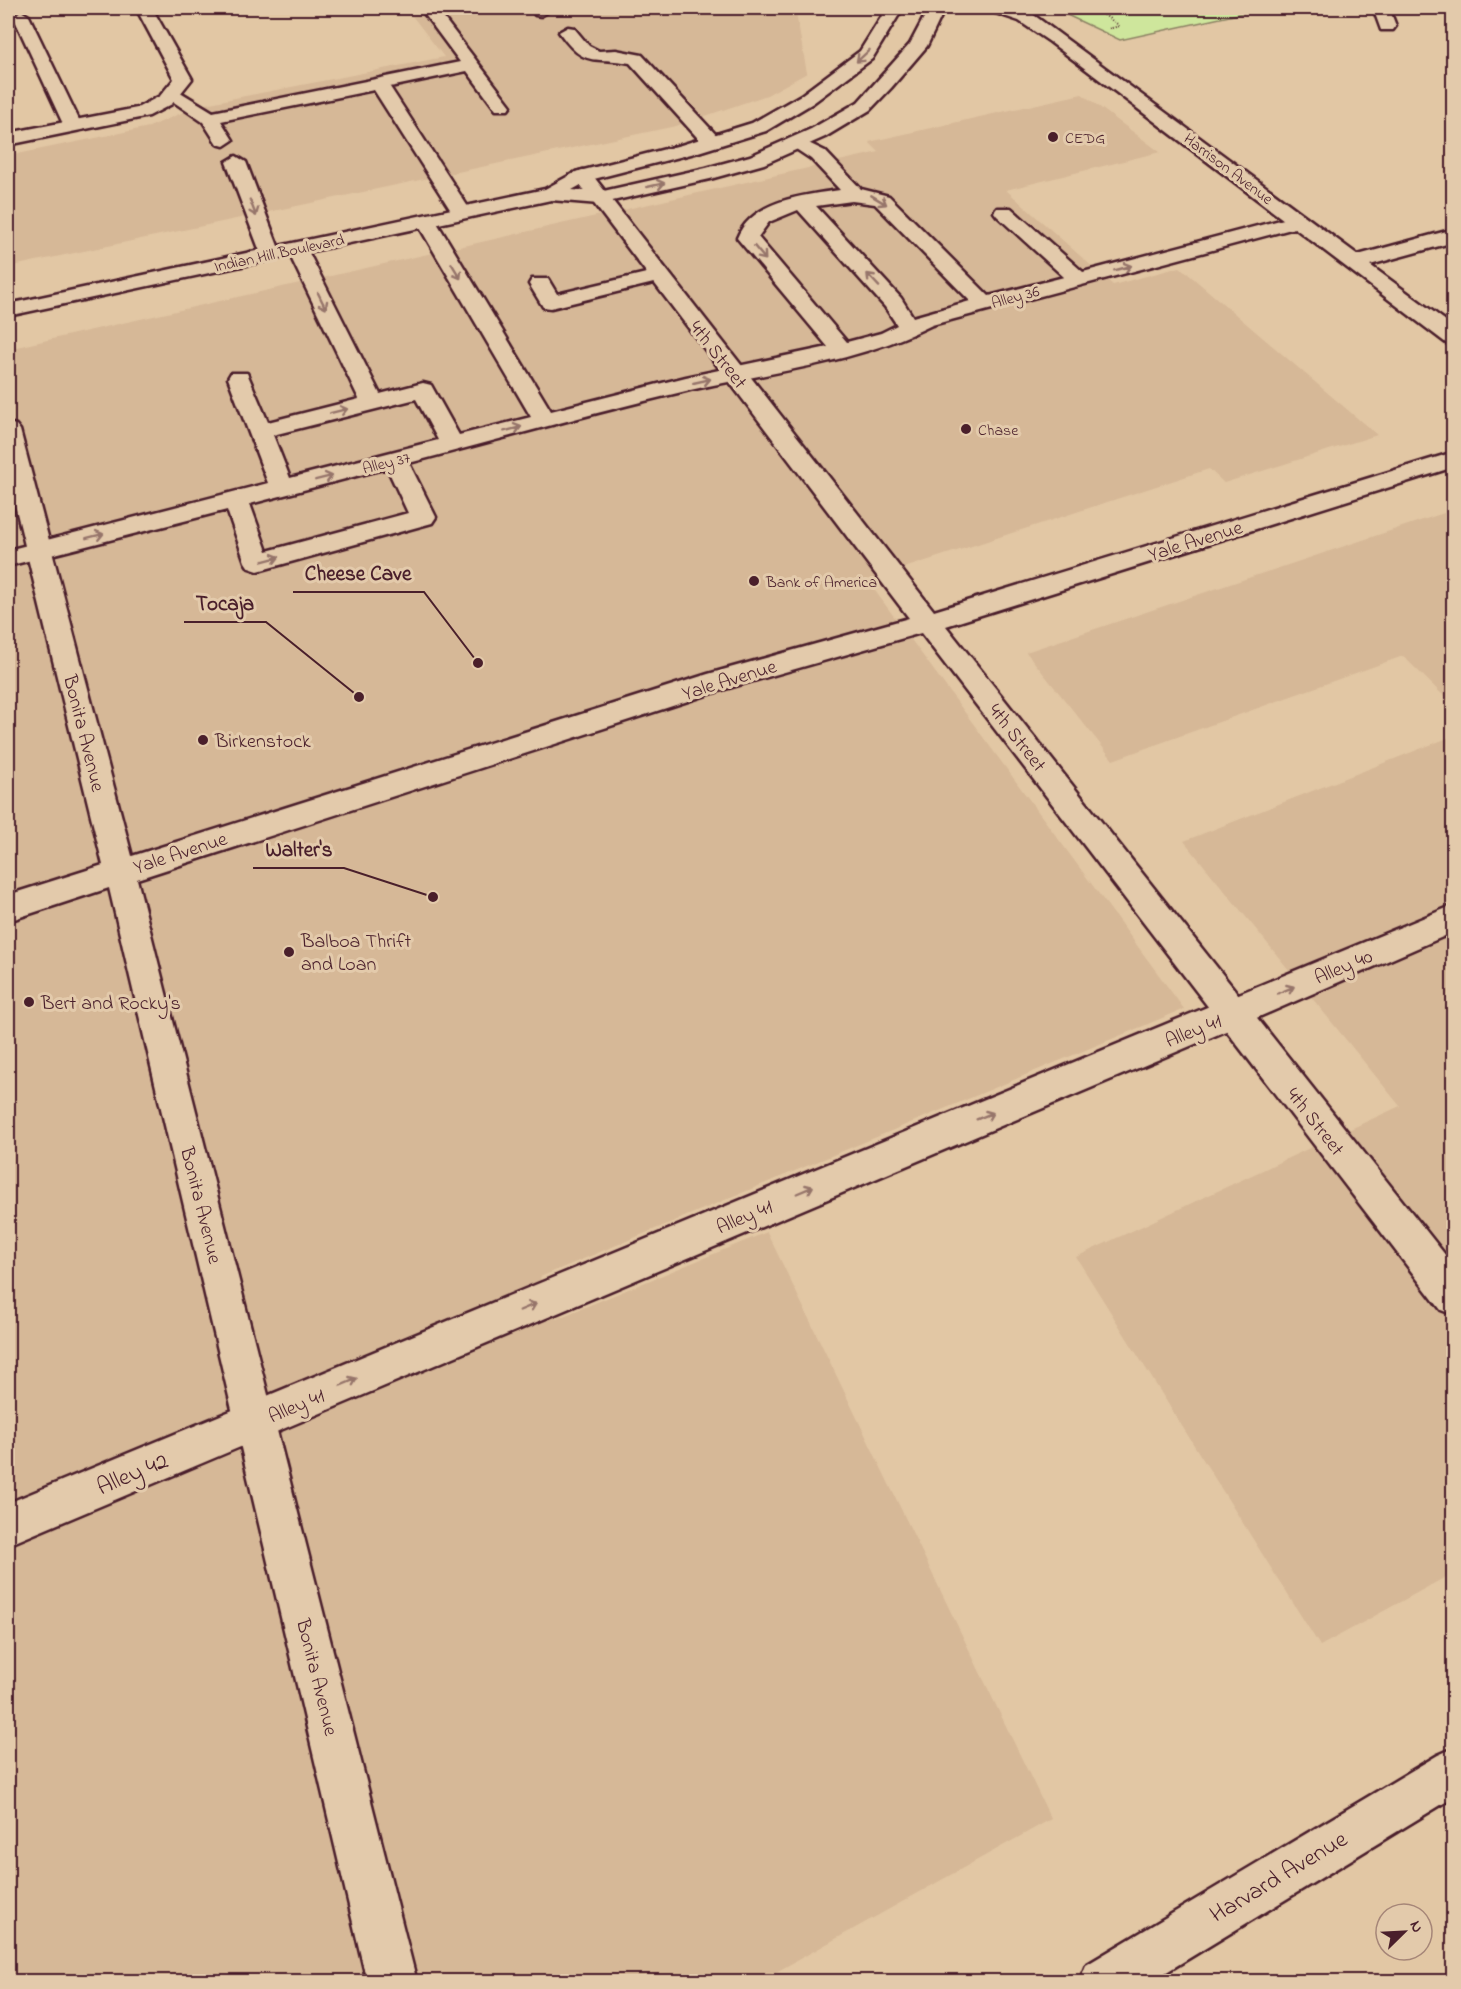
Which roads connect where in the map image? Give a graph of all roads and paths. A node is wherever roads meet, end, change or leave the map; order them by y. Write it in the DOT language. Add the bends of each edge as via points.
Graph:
graph roads {
  1 [pos="144,8"];
  2 [pos="429,8"];
  3 [pos="895,8"];
  4 [pos="937,8"];
  5 [pos="998,8"];
  6 [pos="1094,8"];
  7 [pos="1381,8"];
  8 [pos="21,16"];
  9 [pos="1387,26"];
  10 [pos="1104,30"];
  11 [pos="568,32"];
  12 [pos="471,65"];
  13 [pos="379,84"];
  14 [pos="171,94"];
  15 [pos="502,106"];
  16 [pos="778,116"];
  17 [pos="210,118"];
  18 [pos="73,126"];
  19 [pos="818,133"];
  20 [pos="8,139"];
  21 [pos="224,140"];
  22 [pos="712,142"];
  23 [pos="796,143"];
  24 [pos="236,162"];
  25 [pos="591,187"];
  26 [pos="854,193"];
  27 [pos="551,194"];
  28 [pos="802,203"];
  29 [pos="1004,212"];
  30 [pos="462,213"];
  31 [pos="426,221"];
  32 [pos="1299,221"];
  33 [pos="1454,235"];
  34 [pos="297,249"];
  35 [pos="271,254"];
  36 [pos="1353,262"];
  37 [pos="659,276"];
  38 [pos="1079,279"];
  39 [pos="540,285"];
  40 [pos="995,301"];
  41 [pos="8,310"];
  42 [pos="908,326"];
  43 [pos="1454,338"];
  44 [pos="842,350"];
  45 [pos="734,374"];
  46 [pos="239,378"];
  47 [pos="373,403"];
  48 [pos="545,421"];
  49 [pos="8,430"];
  50 [pos="260,431"];
  51 [pos="452,445"];
  52 [pos="1454,459"];
  53 [pos="395,460"];
  54 [pos="282,488"];
  55 [pos="236,500"];
  56 [pos="23,554"];
  57 [pos="928,622"];
  58 [pos="120,871"];
  59 [pos="8,908"];
  60 [pos="1454,918"];
  61 [pos="1233,1014"];
  62 [pos="1454,1297"];
  63 [pos="256,1422"];
  64 [pos="8,1524"];
  65 [pos="1454,1772"];
  66 [pos="392,1982"];
  67 [pos="1103,1982"];
  1 -- 14 [label="street" via="183,79"];
  2 -- 12 [label="street"];
  3 -- 16 [label="street, Indian Hill Boulevard, one-way" via="866,54"];
  4 -- 19 [label="street, Indian Hill Boulevard" via="918,46 885,84 864,106"];
  5 -- 32 [label="street, Harrison Avenue" via="1025,17 1056,38"];
  6 -- 10 [label="path" via="1120,26"];
  7 -- 9 [label="street"];
  8 -- 18 [label="street"];
  11 -- 22 [label="street" via="583,50 596,56 636,59"];
  12 -- 13 [label="street"];
  12 -- 15 [label="street"];
  13 -- 17 [label="street"];
  13 -- 30 [label="street"];
  14 -- 17 [label="street"];
  14 -- 18 [label="street" via="142,112"];
  16 -- 19 [label="street"];
  16 -- 22 [label="street, Indian Hill Boulevard"];
  17 -- 21 [label="street"];
  18 -- 20 [label="street"];
  19 -- 23 [label="street, Indian Hill Boulevard"];
  22 -- 25 [label="street, Indian Hill Boulevard"];
  25 -- 23 [label="street, Indian Hill Boulevard, one-way" via="710,173 757,160"];
  23 -- 26 [label="street" via="818,155"];
  24 -- 35 [label="street, one-way"];
  25 -- 27 [label="street, Indian Hill Boulevard"];
  25 -- 27 [label="street, Indian Hill Boulevard"];
  25 -- 37 [label="street, 4th Street"];
  26 -- 28 [label="street"];
  26 -- 40 [label="street, one-way" via="882,200"];
  27 -- 30 [label="street, Indian Hill Boulevard"];
  42 -- 28 [label="street, one-way" via="893,303"];
  28 -- 44 [label="street, one-way" via="766,213 751,225 747,238"];
  29 -- 38 [label="street"];
  30 -- 31 [label="street, Indian Hill Boulevard"];
  31 -- 34 [label="street, Indian Hill Boulevard"];
  31 -- 48 [label="street, one-way"];
  32 -- 36 [label="street, Harrison Avenue"];
  38 -- 32 [label="street, Alley 36, one-way"];
  33 -- 36 [label="street"];
  34 -- 35 [label="street, Indian Hill Boulevard"];
  34 -- 47 [label="street, one-way"];
  35 -- 41 [label="street, Indian Hill Boulevard"];
  36 -- 43 [label="street, Harrison Avenue"];
  37 -- 39 [label="street" via="551,302"];
  37 -- 45 [label="street, 4th Street"];
  38 -- 40 [label="street, Alley 36"];
  40 -- 42 [label="street, Alley 36"];
  42 -- 44 [label="street, Alley 36" via="889,338"];
  44 -- 45 [label="street, Alley 36"];
  48 -- 45 [label="street, Alley 37, one-way"];
  45 -- 57 [label="street, 4th Street"];
  46 -- 50 [label="street"];
  50 -- 47 [label="street, one-way"];
  47 -- 51 [label="street" via="423,390"];
  51 -- 48 [label="street, Alley 37, one-way"];
  49 -- 56 [label="street, Bonita Avenue"];
  50 -- 54 [label="street"];
  51 -- 53 [label="street, Alley 37"];
  52 -- 57 [label="street, Yale Avenue"];
  54 -- 53 [label="street, Alley 37, one-way"];
  55 -- 53 [label="street, one-way" via="258,562 423,517"];
  54 -- 55 [label="street, Alley 37"];
  56 -- 55 [label="street, Alley 37, one-way"];
  56 -- 58 [label="street, Bonita Avenue"];
  57 -- 58 [label="street, Yale Avenue" via="718,681"];
  57 -- 61 [label="street, 4th Street"];
  58 -- 59 [label="street, Yale Avenue"];
  58 -- 63 [label="street, Bonita Avenue"];
  61 -- 60 [label="street, Alley 40, one-way"];
  61 -- 62 [label="street, 4th Street"];
  63 -- 61 [label="street, Alley 41, one-way"];
  63 -- 64 [label="street, Alley 42"];
  63 -- 66 [label="street, Bonita Avenue"];
  65 -- 67 [label="street, Harvard Avenue"];
}
